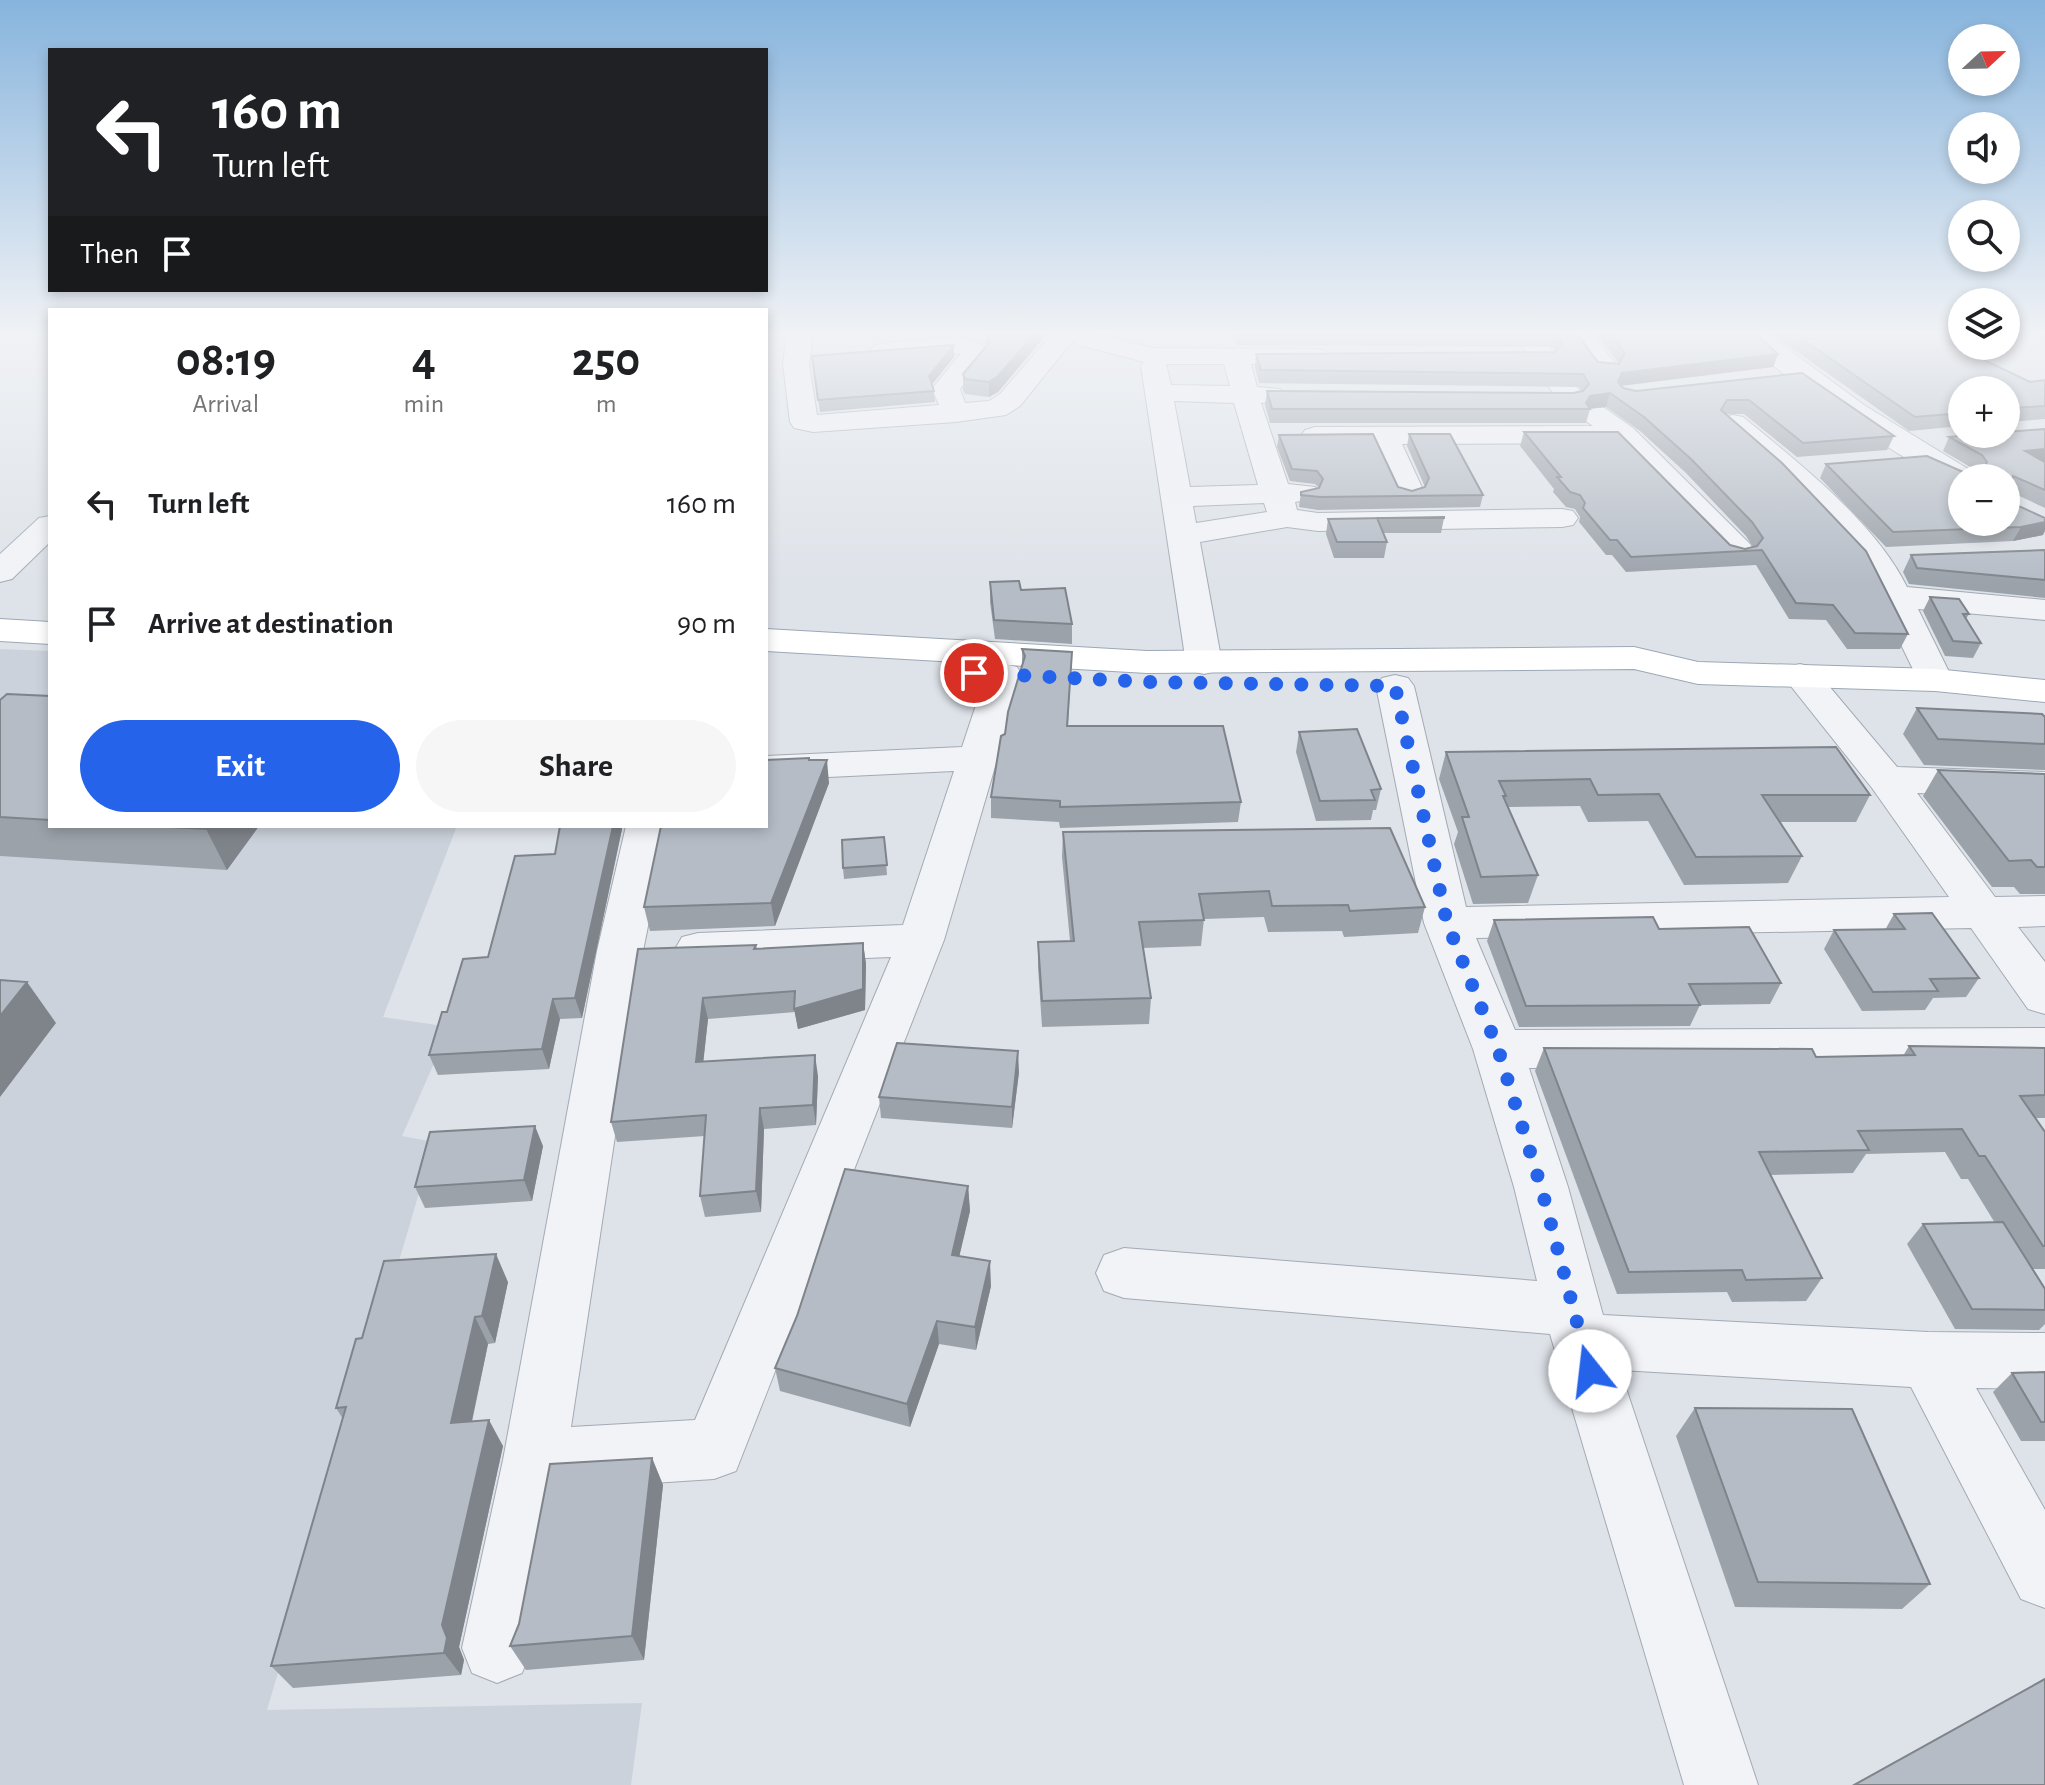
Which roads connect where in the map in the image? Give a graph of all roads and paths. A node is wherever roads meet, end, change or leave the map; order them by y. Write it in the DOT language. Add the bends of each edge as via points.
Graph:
graph roads {
  1 [pos="806,417"];
  2 [pos="836,417"];
  3 [pos="1163,417"];
  4 [pos="1251,417"];
  5 [pos="1599,417"];
  6 [pos="1865,417"];
  7 [pos="1733,423"];
  8 [pos="1623,434"];
  9 [pos="1256,435"];
  10 [pos="1384,436"];
  11 [pos="1948,470"];
  12 [pos="1471,491"];
  13 [pos="1409,492"];
  14 [pos="1176,497"];
  15 [pos="1281,505"];
  16 [pos="1562,518"];
  17 [pos="48,527"];
  18 [pos="1183,533"];
  19 [pos="1738,551"];
  20 [pos="0,572"];
  21 [pos="1895,596"];
  22 [pos="2045,610"];
  23 [pos="0,614"];
  24 [pos="48,617"];
  25 [pos="0,630"];
  26 [pos="48,633"];
  27 [pos="768,640"];
  28 [pos="768,660"];
  29 [pos="1204,663"];
  30 [pos="1698,673"];
  31 [pos="1004,675"];
  32 [pos="1800,675"];
  33 [pos="1935,680"];
  34 [pos="1395,686"];
  35 [pos="2045,691"];
  36 [pos="976,758"];
  37 [pos="768,768"];
  38 [pos="1886,779"];
  39 [pos="2045,785"];
  40 [pos="647,828"];
  41 [pos="1983,911"];
  42 [pos="2045,911"];
  43 [pos="1447,923"];
  44 [pos="921,940"];
  45 [pos="620,951"];
  46 [pos="2045,997"];
  47 [pos="2045,1047"];
  48 [pos="1498,1049"];
  49 [pos="1124,1273"];
  50 [pos="1578,1326"];
  51 [pos="1928,1360"];
  52 [pos="2045,1361"];
  53 [pos="535,1460"];
  54 [pos="2045,1575"];
  55 [pos="497,1648"];
  56 [pos="1721,1785"];
  1 -- 2 [label="street" via="807,424"];
  3 -- 14 [label="street"];
  4 -- 9 [label="street"];
  5 -- 8 [label="street"];
  6 -- 11 [label="street"];
  7 -- 21 [label="street" via="1804,467 1893,560"];
  8 -- 10 [label="street"];
  8 -- 19 [label="street"];
  9 -- 10 [label="street"];
  9 -- 15 [label="street"];
  10 -- 13 [label="street"];
  12 -- 13 [label="street"];
  13 -- 15 [label="street" via="1342,493"];
  14 -- 15 [label="street"];
  14 -- 18 [label="street"];
  15 -- 16 [label="street" via="1318,522"];
  15 -- 18 [label="street" via="1210,532"];
  17 -- 20 [label="street"];
  18 -- 29 [label="street"];
  21 -- 22 [label="street"];
  21 -- 33 [label="street"];
  23 -- 24 [label="main road"];
  25 -- 26 [label="main road"];
  27 -- 29 [label="main road" via="1087,661"];
  28 -- 31 [label="main road"];
  29 -- 30 [label="main road" via="1634,658"];
  30 -- 32 [label="main road"];
  30 -- 34 [label="main road" via="1644,684"];
  31 -- 34 [label="main road"];
  31 -- 36 [label="street"];
  32 -- 33 [label="main road"];
  32 -- 38 [label="street"];
  33 -- 35 [label="main road"];
  34 -- 43 [label="street" via="1411,836"];
  36 -- 37 [label="street"];
  36 -- 44 [label="street"];
  38 -- 39 [label="street"];
  38 -- 41 [label="street"];
  40 -- 45 [label="street"];
  41 -- 42 [label="street"];
  41 -- 43 [label="street"];
  41 -- 46 [label="street"];
  43 -- 48 [label="street"];
  44 -- 45 [label="street"];
  44 -- 53 [label="street" via="714,1449"];
  45 -- 53 [label="street"];
  47 -- 48 [label="street"];
  48 -- 50 [label="street"];
  49 -- 50 [label="street"];
  50 -- 51 [label="street"];
  50 -- 56 [label="street"];
  51 -- 52 [label="street"];
  51 -- 54 [label="street"];
  53 -- 55 [label="street"];
}
